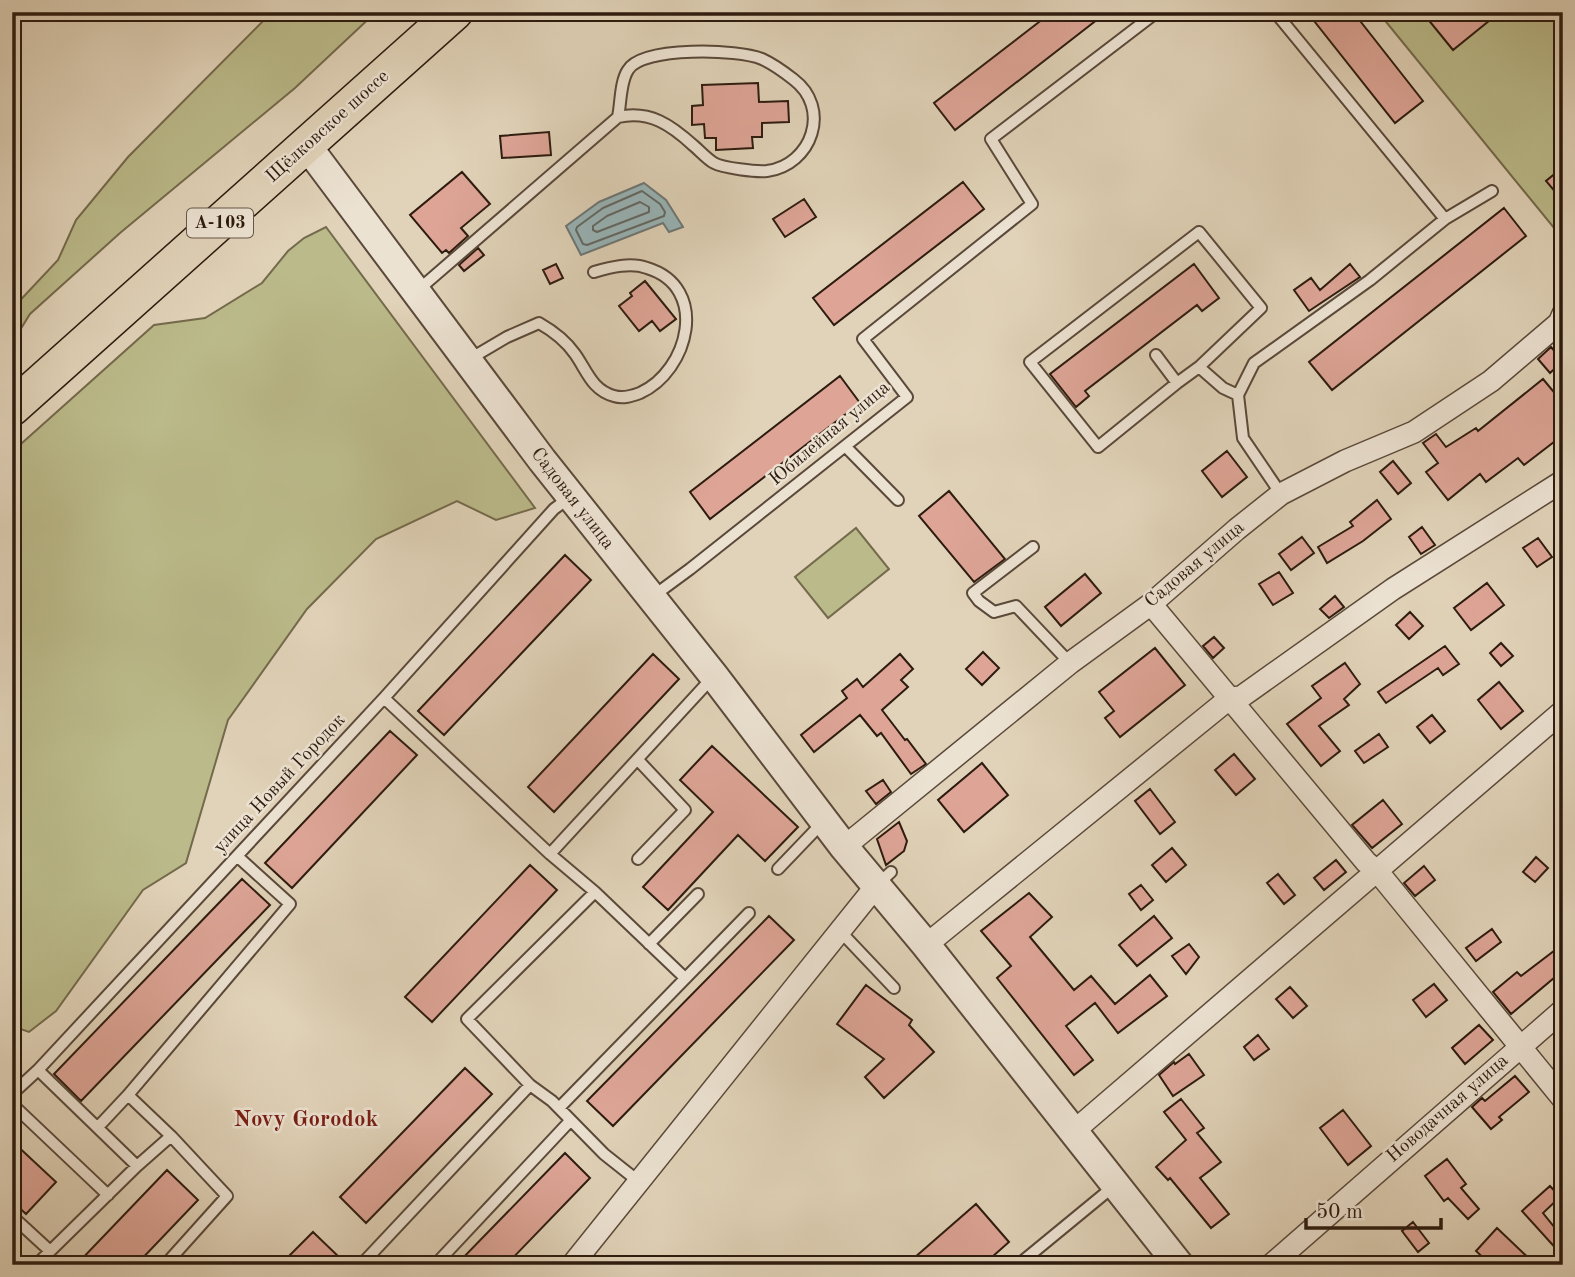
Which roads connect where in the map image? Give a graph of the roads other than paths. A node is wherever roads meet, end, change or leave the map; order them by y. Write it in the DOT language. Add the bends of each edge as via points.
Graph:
graph roads {
  1 [pos="454,12"];
  2 [pos="1157,12"];
  3 [pos="1275,12"];
  4 [pos="618,117"];
  5 [pos="307,146"];
  6 [pos="1492,191"];
  7 [pos="1445,219"];
  8 [pos="594,272"];
  9 [pos="417,291"];
  10 [pos="1563,314"];
  11 [pos="1156,355"];
  12 [pos="468,360"];
  13 [pos="1199,367"];
  14 [pos="1177,383"];
  15 [pos="1238,395"];
  16 [pos="12,408"];
  17 [pos="845,446"];
  18 [pos="1563,481"];
  19 [pos="1281,494"];
  20 [pos="571,497"];
  21 [pos="898,500"];
  22 [pos="1033,547"];
  23 [pos="649,598"];
  24 [pos="1151,604"];
  25 [pos="1070,663"];
  26 [pos="714,676"];
  27 [pos="384,698"];
  28 [pos="1230,698"];
  29 [pos="1563,711"];
  30 [pos="638,760"];
  31 [pos="824,821"];
  32 [pos="844,847"];
  33 [pos="550,854"];
  34 [pos="237,856"];
  35 [pos="638,859"];
  36 [pos="778,869"];
  37 [pos="1378,872"];
  38 [pos="883,879"];
  39 [pos="595,892"];
  40 [pos="698,894"];
  41 [pos="750,913"];
  42 [pos="839,930"];
  43 [pos="649,944"];
  44 [pos="926,945"];
  45 [pos="684,977"];
  46 [pos="894,988"];
  47 [pos="1563,1010"];
  48 [pos="1519,1047"];
  49 [pos="38,1070"];
  50 [pos="530,1085"];
  51 [pos="12,1094"];
  52 [pos="128,1095"];
  53 [pos="1563,1099"];
  54 [pos="12,1104"];
  55 [pos="559,1108"];
  56 [pos="570,1121"];
  57 [pos="98,1127"];
  58 [pos="1073,1131"];
  59 [pos="171,1136"];
  60 [pos="137,1166"];
  61 [pos="638,1181"];
  62 [pos="1116,1184"];
  63 [pos="108,1195"];
  64 [pos="12,1216"];
  65 [pos="50,1251"];
  66 [pos="36,1265"];
  67 [pos="165,1265"];
  68 [pos="361,1265"];
  69 [pos="435,1265"];
  70 [pos="572,1265"];
  71 [pos="1017,1265"];
  72 [pos="1179,1265"];
  73 [pos="1271,1265"];
  1 -- 5 [label="main road, Щёлковское шоссе / А-103"];
  2 -- 17 [label="lane, Юбилейная улица" via="991,139 1032,204 863,339 907,397"];
  3 -- 7 [label="lane"];
  4 -- 4 [label="lane" via="628,69 635,62 670,53 760,58 797,82 816,112 802,152 767,171 715,164 674,129 641,114"];
  4 -- 9 [label="lane"];
  5 -- 9 [label="street, Садовая улица"];
  5 -- 16 [label="main road, Щёлковское шоссе / А-103"];
  6 -- 7 [label="lane"];
  7 -- 15 [label="lane" via="1370,280 1254,363"];
  8 -- 12 [label="lane" via="614,266 647,268 680,293 687,320 682,349 650,389 622,397 604,391 588,377 565,342 539,323"];
  9 -- 12 [label="street, Садовая улица"];
  10 -- 19 [label="street, Садовая улица" via="1559,323 1491,381 1414,432"];
  11 -- 14 [label="lane"];
  12 -- 20 [label="street, Садовая улица"];
  13 -- 14 [label="lane"];
  13 -- 14 [label="lane" via="1261,308 1199,232 1030,362 1098,447"];
  13 -- 15 [label="lane"];
  15 -- 19 [label="lane" via="1243,438"];
  17 -- 21 [label="lane"];
  17 -- 23 [label="lane, Юбилейная улица"];
  18 -- 28 [label="street" via="1392,589 1241,697"];
  19 -- 24 [label="street, Садовая улица"];
  20 -- 23 [label="street, Садовая улица"];
  20 -- 27 [label="lane, улица Новый Городок" via="554,509"];
  22 -- 25 [label="lane" via="973,593 994,612 1016,606"];
  23 -- 26 [label="street, Садовая улица"];
  24 -- 25 [label="street, Садовая улица"];
  24 -- 28 [label="street"];
  25 -- 32 [label="street, Садовая улица"];
  26 -- 30 [label="lane"];
  26 -- 31 [label="street, Садовая улица"];
  27 -- 33 [label="lane"];
  27 -- 34 [label="lane, улица Новый Городок"];
  28 -- 37 [label="street"];
  28 -- 44 [label="street"];
  29 -- 37 [label="street"];
  30 -- 33 [label="lane"];
  30 -- 35 [label="lane" via="685,810"];
  31 -- 32 [label="street, Садовая улица"];
  31 -- 36 [label="lane"];
  32 -- 38 [label="street, Садовая улица"];
  33 -- 39 [label="lane"];
  34 -- 49 [label="lane, улица Новый Городок"];
  34 -- 52 [label="lane" via="290,904"];
  37 -- 48 [label="street"];
  37 -- 58 [label="street"];
  38 -- 42 [label="street"];
  38 -- 44 [label="street, Садовая улица"];
  39 -- 43 [label="lane"];
  39 -- 50 [label="lane" via="467,1019"];
  40 -- 43 [label="lane"];
  41 -- 45 [label="lane"];
  42 -- 46 [label="lane"];
  42 -- 61 [label="street"];
  43 -- 45 [label="lane"];
  44 -- 58 [label="street, Садовая улица"];
  45 -- 55 [label="lane"];
  47 -- 48 [label="street, Новодачная улица"];
  48 -- 53 [label="street"];
  48 -- 73 [label="street, Новодачная улица"];
  49 -- 51 [label="lane, улица Новый Городок"];
  49 -- 57 [label="lane"];
  50 -- 55 [label="lane"];
  50 -- 68 [label="lane"];
  52 -- 57 [label="lane"];
  52 -- 59 [label="lane"];
  54 -- 63 [label="lane"];
  55 -- 56 [label="lane"];
  56 -- 61 [label="lane"];
  56 -- 69 [label="lane"];
  57 -- 60 [label="lane"];
  58 -- 62 [label="street, Садовая улица"];
  59 -- 60 [label="lane"];
  59 -- 67 [label="lane" via="227,1196"];
  60 -- 63 [label="lane"];
  61 -- 70 [label="street"];
  62 -- 71 [label="lane"];
  62 -- 72 [label="street, Садовая улица"];
  63 -- 65 [label="lane"];
  64 -- 65 [label="lane"];
  65 -- 66 [label="lane"];
}
